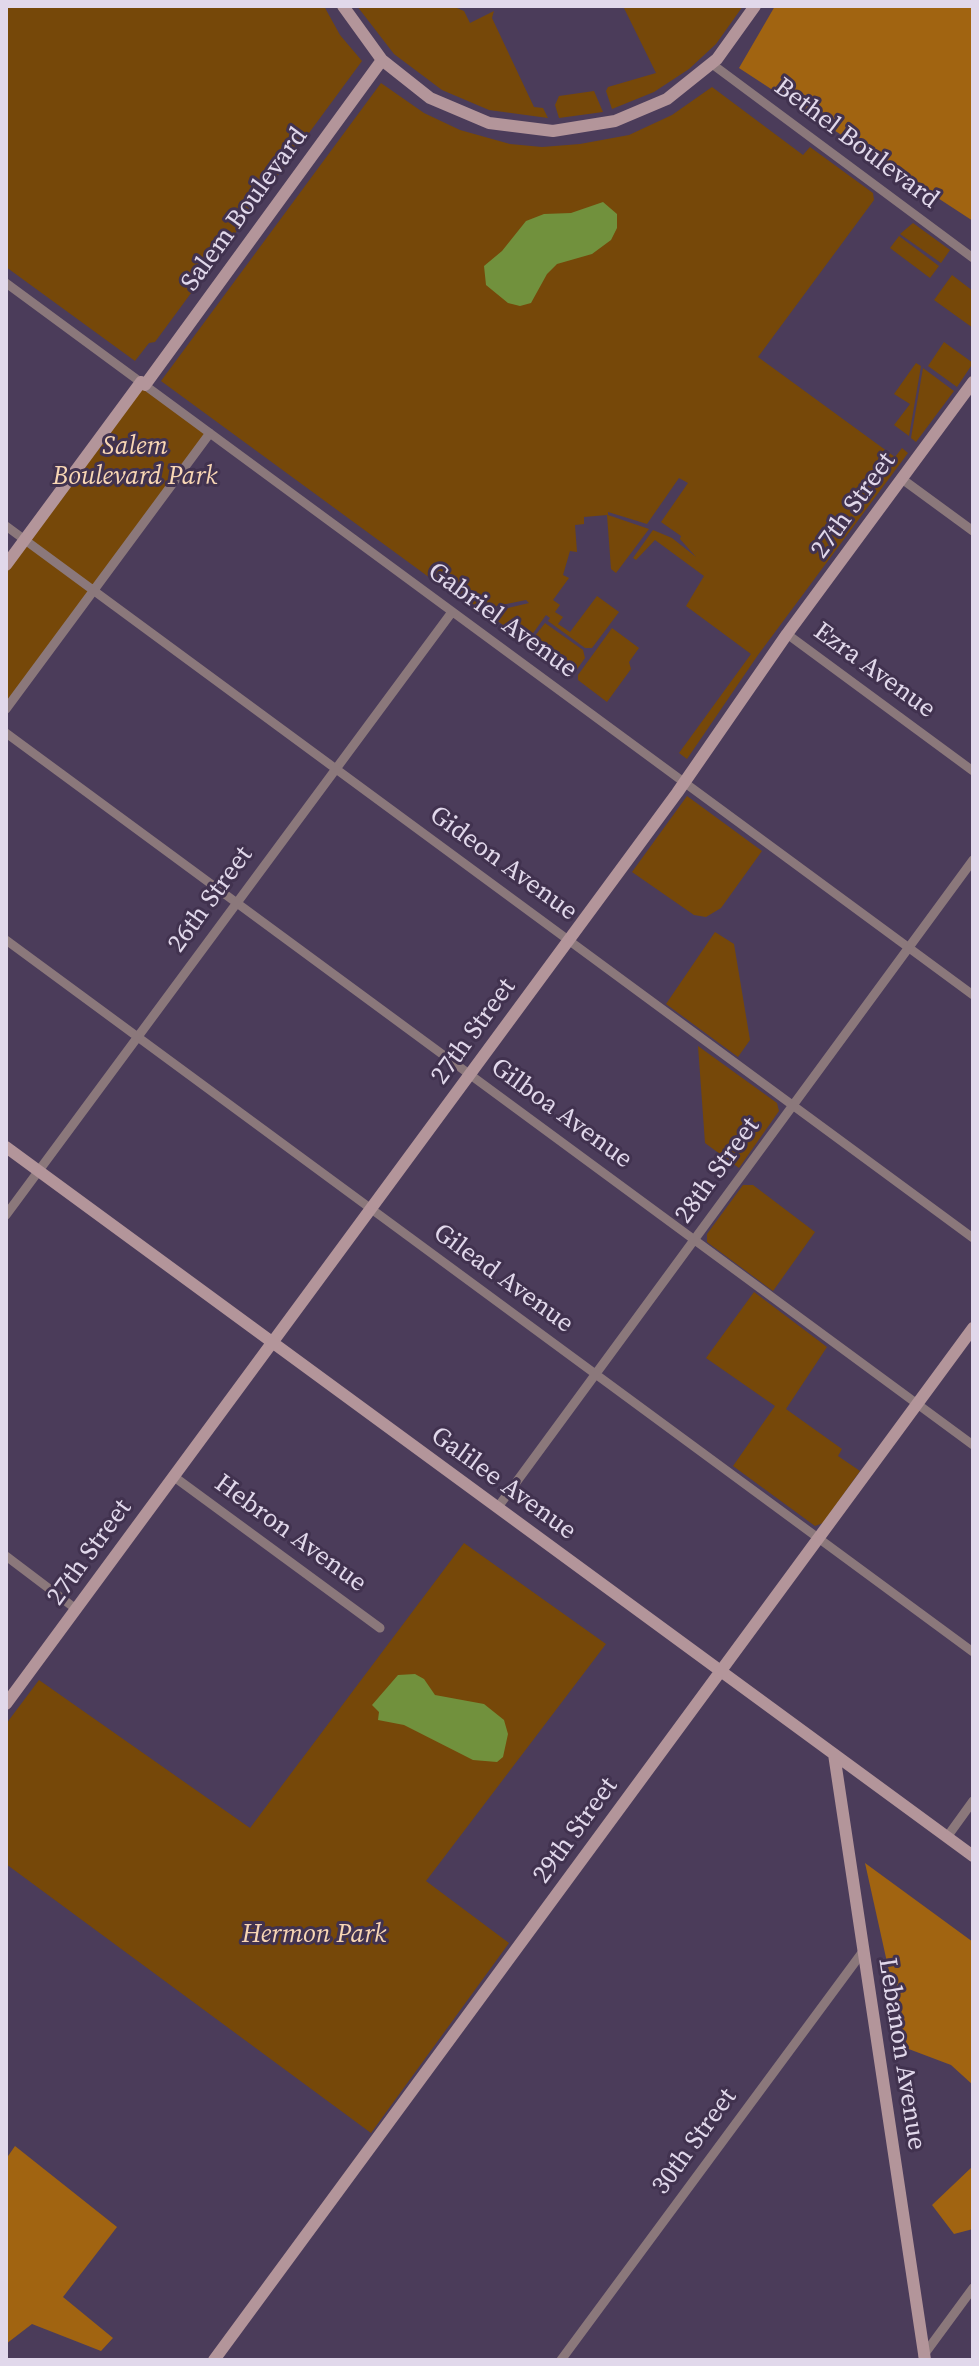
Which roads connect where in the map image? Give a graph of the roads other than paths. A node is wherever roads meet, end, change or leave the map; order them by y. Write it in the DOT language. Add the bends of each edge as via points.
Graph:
graph roads {
  1 [pos="343,6"];
  2 [pos="755,6"];
  3 [pos="382,60"];
  4 [pos="712,64"];
  5 [pos="973,258"];
  6 [pos="6,283"];
  7 [pos="973,382"];
  8 [pos="143,383"];
  9 [pos="210,433"];
  10 [pos="902,479"];
  11 [pos="6,526"];
  12 [pos="973,531"];
  13 [pos="25,540"];
  14 [pos="6,565"];
  15 [pos="93,591"];
  16 [pos="452,612"];
  17 [pos="787,634"];
  18 [pos="6,709"];
  19 [pos="6,733"];
  20 [pos="336,768"];
  21 [pos="973,771"];
  22 [pos="685,783"];
  23 [pos="973,860"];
  24 [pos="237,903"];
  25 [pos="6,940"];
  26 [pos="569,940"];
  27 [pos="909,948"];
  28 [pos="973,995"];
  29 [pos="137,1038"];
  30 [pos="470,1075"];
  31 [pos="793,1105"];
  32 [pos="6,1147"];
  33 [pos="39,1171"];
  34 [pos="371,1209"];
  35 [pos="6,1215"];
  36 [pos="973,1238"];
  37 [pos="694,1240"];
  38 [pos="973,1328"];
  39 [pos="273,1342"];
  40 [pos="596,1375"];
  41 [pos="917,1404"];
  42 [pos="973,1445"];
  43 [pos="173,1476"];
  44 [pos="498,1507"];
  45 [pos="818,1539"];
  46 [pos="6,1556"];
  47 [pos="76,1609"];
  48 [pos="380,1628"];
  49 [pos="973,1652"];
  50 [pos="721,1671"];
  51 [pos="6,1704"];
  52 [pos="834,1754"];
  53 [pos="973,1801"];
  54 [pos="947,1837"];
  55 [pos="973,1856"];
  56 [pos="864,1950"];
  57 [pos="973,2288"];
  58 [pos="923,2358"];
  59 [pos="214,2360"];
  60 [pos="561,2360"];
  1 -- 3 [label="street"];
  2 -- 4 [label="street"];
  3 -- 4 [label="street" via="419,92 453,110 502,126 540,131 629,117 667,99"];
  3 -- 8 [label="street, Salem Boulevard"];
  4 -- 5 [label="street, Bethel Boulevard"];
  6 -- 8 [label="street, Gabriel Avenue"];
  7 -- 10 [label="street, 27th Street"];
  8 -- 9 [label="street, Gabriel Avenue"];
  8 -- 13 [label="street, Salem Boulevard"];
  9 -- 15 [label="street"];
  9 -- 16 [label="street, Gabriel Avenue"];
  10 -- 12 [label="street"];
  10 -- 17 [label="street, 27th Street"];
  11 -- 13 [label="street, Gideon Avenue"];
  13 -- 14 [label="street, Salem Boulevard"];
  13 -- 15 [label="street, Gideon Avenue"];
  15 -- 18 [label="street"];
  15 -- 20 [label="street, Gideon Avenue"];
  16 -- 20 [label="street, 26th Street"];
  16 -- 22 [label="street, Gabriel Avenue"];
  17 -- 21 [label="street, Ezra Avenue"];
  17 -- 22 [label="street, 27th Street"];
  19 -- 24 [label="street, Gilboa Avenue"];
  20 -- 24 [label="street, 26th Street"];
  20 -- 26 [label="street, Gideon Avenue"];
  22 -- 26 [label="street, 27th Street"];
  22 -- 27 [label="street, Gabriel Avenue"];
  23 -- 27 [label="street, 28th Street"];
  24 -- 29 [label="street, 26th Street"];
  24 -- 30 [label="street, Gilboa Avenue"];
  25 -- 29 [label="street, Gilead Avenue"];
  26 -- 30 [label="street, 27th Street"];
  26 -- 31 [label="street, Gideon Avenue"];
  27 -- 28 [label="street, Gabriel Avenue"];
  27 -- 31 [label="street, 28th Street"];
  29 -- 33 [label="street, 26th Street"];
  29 -- 34 [label="street, Gilead Avenue"];
  30 -- 34 [label="street, 27th Street"];
  30 -- 37 [label="street, Gilboa Avenue"];
  31 -- 36 [label="street, Gideon Avenue"];
  31 -- 37 [label="street, 28th Street"];
  32 -- 33 [label="street, Galilee Avenue"];
  33 -- 35 [label="street, 26th Street"];
  33 -- 39 [label="street, Galilee Avenue"];
  34 -- 39 [label="street, 27th Street"];
  34 -- 40 [label="street, Gilead Avenue"];
  37 -- 40 [label="street, 28th Street"];
  37 -- 41 [label="street, Gilboa Avenue"];
  38 -- 41 [label="street, 29th Street"];
  39 -- 43 [label="street, 27th Street"];
  39 -- 44 [label="street, Galilee Avenue"];
  40 -- 44 [label="street, 28th Street"];
  40 -- 45 [label="street, Gilead Avenue"];
  41 -- 42 [label="street, Gilboa Avenue"];
  41 -- 45 [label="street, 29th Street"];
  43 -- 47 [label="street, 27th Street"];
  43 -- 48 [label="street, Hebron Avenue"];
  44 -- 50 [label="street, Galilee Avenue"];
  45 -- 49 [label="street, Gilead Avenue"];
  45 -- 50 [label="street, 29th Street"];
  46 -- 47 [label="street"];
  47 -- 51 [label="street, 27th Street"];
  50 -- 52 [label="street, Galilee Avenue"];
  50 -- 59 [label="street, 29th Street"];
  52 -- 54 [label="street, Galilee Avenue"];
  52 -- 56 [label="street, Lebanon Avenue"];
  53 -- 54 [label="street"];
  54 -- 55 [label="street, Galilee Avenue"];
  56 -- 58 [label="street, Lebanon Avenue"];
  56 -- 60 [label="street, 30th Street"];
  57 -- 58 [label="street"];
}
